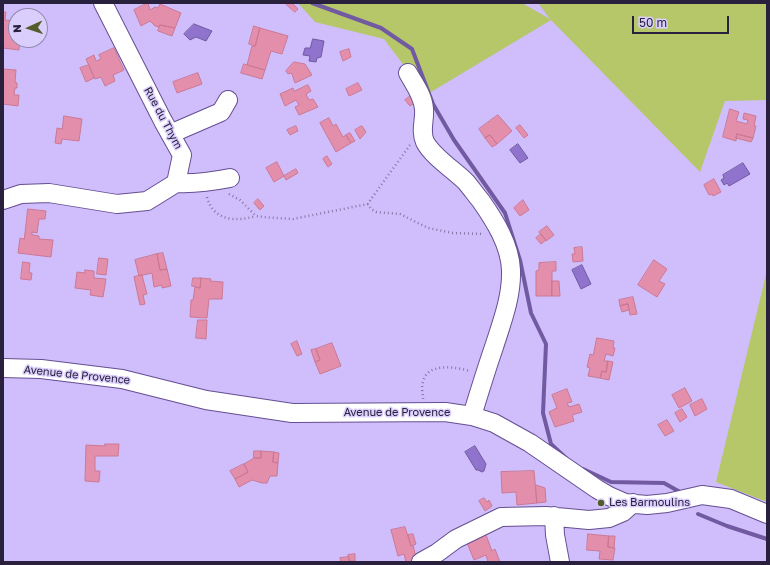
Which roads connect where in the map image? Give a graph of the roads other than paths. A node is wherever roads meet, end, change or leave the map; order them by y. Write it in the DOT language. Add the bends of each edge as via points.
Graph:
graph roads {
  1 [pos="103,3"];
  2 [pos="408,73"];
  3 [pos="228,100"];
  4 [pos="170,134"];
  5 [pos="230,178"];
  6 [pos="176,183"];
  7 [pos="3,200"];
  8 [pos="3,368"];
  9 [pos="472,416"];
  10 [pos="633,503"];
  11 [pos="767,514"];
  12 [pos="554,516"];
  13 [pos="420,562"];
  14 [pos="560,562"];
  1 -- 4 [label="street, Rue du Thym"];
  2 -- 9 [label="street" via="423,102 423,136 426,143 477,196 501,234 510,262 510,287 506,310"];
  3 -- 4 [label="street" via="221,112"];
  4 -- 6 [label="street, Rue du Thym" via="182,155"];
  5 -- 6 [label="street" via="207,183"];
  6 -- 7 [label="street" via="147,201 117,204 49,193 21,194"];
  8 -- 9 [label="street, Avenue de Provence" via="41,369 122,379 206,400 292,413 445,412"];
  9 -- 10 [label="street, Avenue de Provence" via="494,422 530,443 609,496"];
  10 -- 11 [label="street, Avenue de Provence" via="667,503 702,495 731,499"];
  10 -- 12 [label="street" via="623,512 609,518 589,520"];
  12 -- 13 [label="street" via="501,517 456,539"];
  12 -- 14 [label="street"];
}
